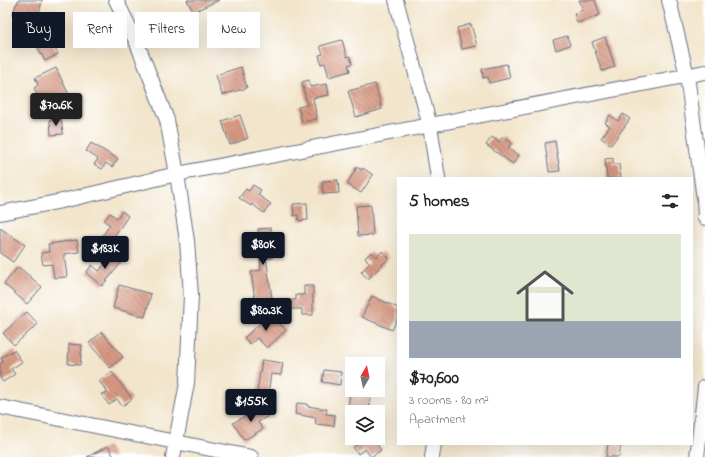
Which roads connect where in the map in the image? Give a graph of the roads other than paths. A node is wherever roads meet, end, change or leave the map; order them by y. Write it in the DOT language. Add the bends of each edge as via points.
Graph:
graph roads {
  1 [pos="116,0"];
  2 [pos="396,0"];
  3 [pos="669,0"];
  4 [pos="705,72"];
  5 [pos="687,76"];
  6 [pos="430,126"];
  7 [pos="177,174"];
  8 [pos="438,177"];
  9 [pos="0,213"];
  10 [pos="705,218"];
  11 [pos="705,387"];
  12 [pos="0,407"];
  13 [pos="177,442"];
  14 [pos="434,445"];
  15 [pos="173,457"];
  16 [pos="251,457"];
  17 [pos="432,457"];
  18 [pos="697,457"];
  1 -- 7 [label="street" via="137,43 167,120"];
  2 -- 6 [label="street"];
  3 -- 5 [label="street"];
  4 -- 5 [label="street"];
  5 -- 6 [label="street"];
  5 -- 10 [label="street"];
  6 -- 7 [label="street"];
  6 -- 8 [label="street"];
  7 -- 9 [label="street"];
  7 -- 13 [label="street" via="187,240 191,295 187,383"];
  11 -- 18 [label="street"];
  12 -- 13 [label="street"];
  13 -- 15 [label="street"];
  13 -- 16 [label="street"];
  14 -- 17 [label="street"];
}
